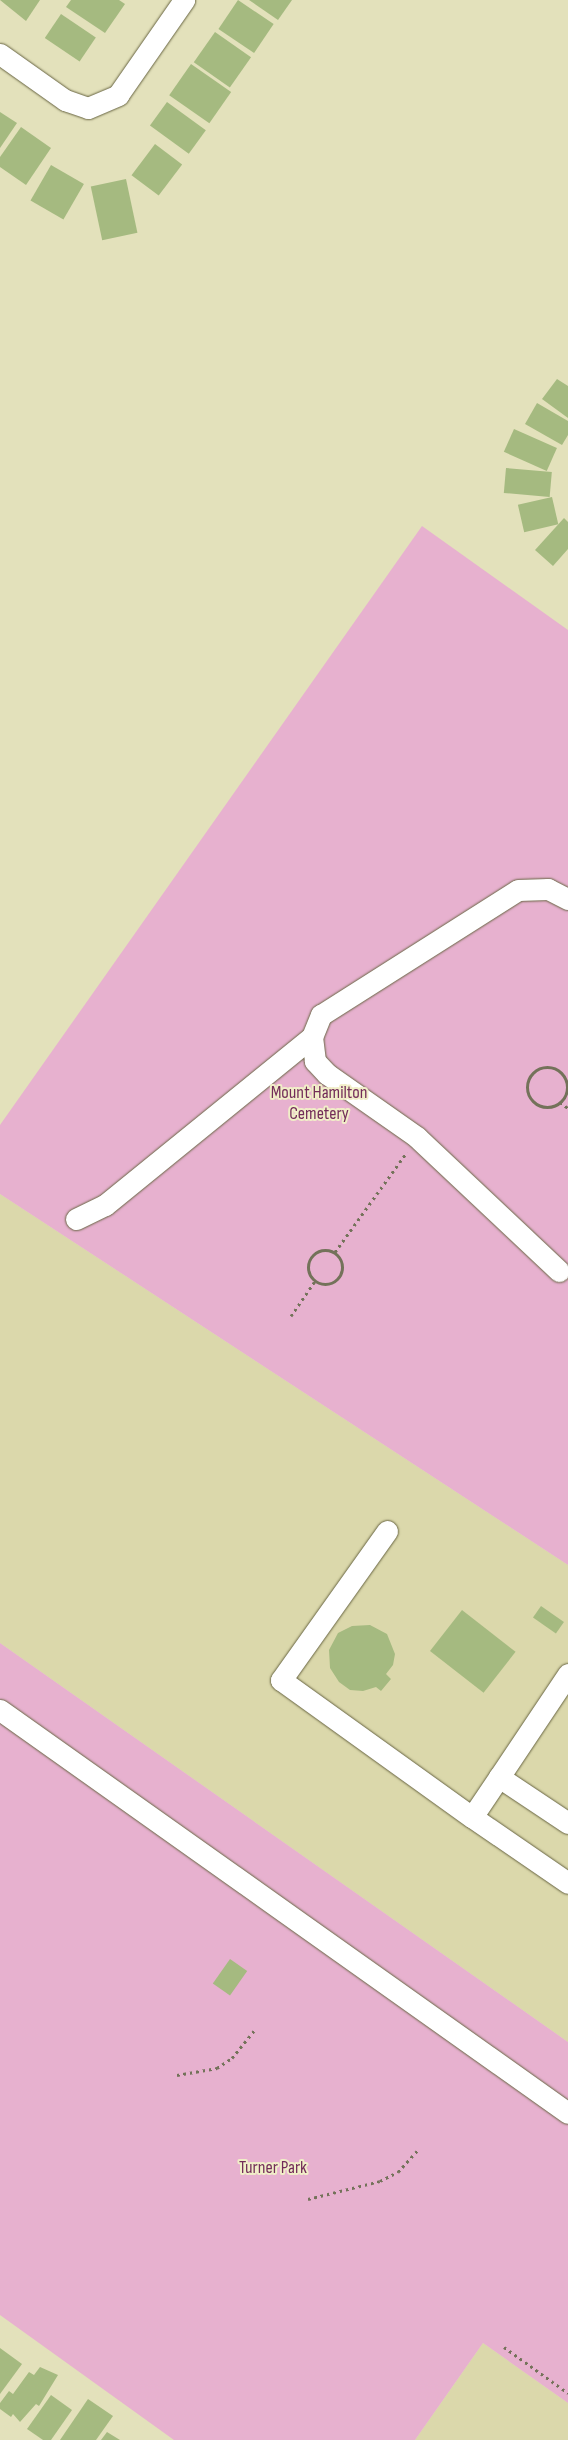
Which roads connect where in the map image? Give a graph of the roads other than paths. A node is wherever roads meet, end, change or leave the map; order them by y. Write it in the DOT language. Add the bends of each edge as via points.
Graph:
graph roads {
  1 [pos="184,0"];
  2 [pos="0,54"];
  3 [pos="568,899"];
  4 [pos="312,1037"];
  5 [pos="76,1219"];
  6 [pos="565,1272"];
  7 [pos="387,1531"];
  8 [pos="568,1674"];
  9 [pos="0,1710"];
  10 [pos="499,1777"];
  11 [pos="472,1817"];
  12 [pos="568,1823"];
  13 [pos="568,1883"];
  14 [pos="568,2112"];
  1 -- 2 [label="street" via="118,95 88,108 65,100"];
  3 -- 4 [label="street" via="548,889 518,890 321,1015"];
  4 -- 5 [label="street" via="104,1205"];
  4 -- 6 [label="street" via="315,1061 327,1074 417,1137"];
  7 -- 11 [label="street" via="281,1680"];
  8 -- 10 [label="street"];
  9 -- 14 [label="street"];
  10 -- 11 [label="street"];
  10 -- 12 [label="street"];
  11 -- 13 [label="street"];
}
